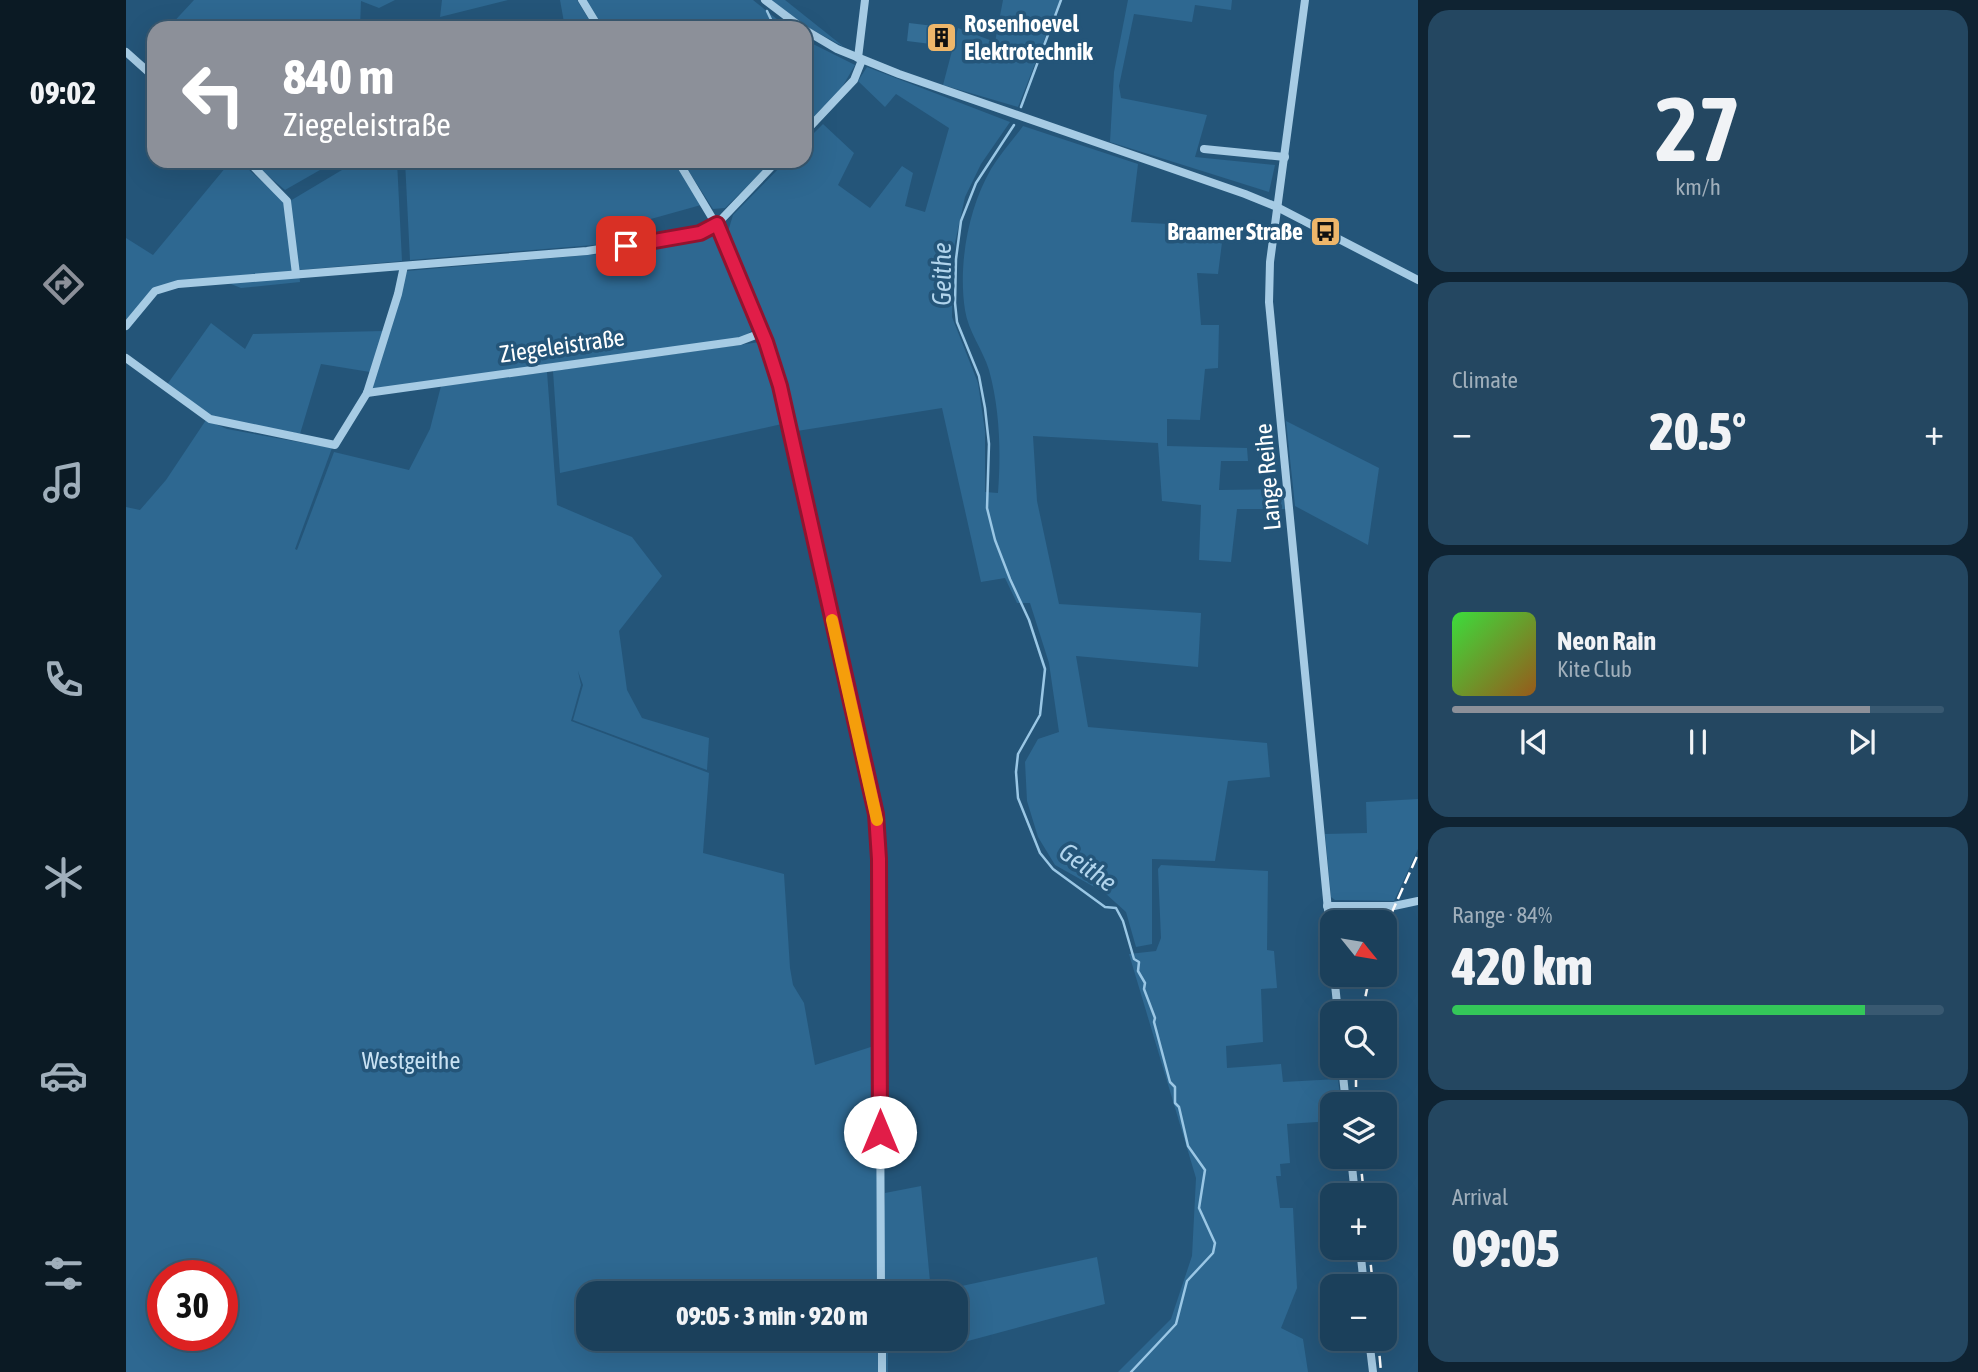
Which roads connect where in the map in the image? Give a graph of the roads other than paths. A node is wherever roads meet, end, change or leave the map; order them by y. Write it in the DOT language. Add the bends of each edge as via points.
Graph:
graph roads {
  1 [pos="583,0"];
  2 [pos="765,0"];
  3 [pos="865,0"];
  4 [pos="1305,0"];
  5 [pos="595,21"];
  6 [pos="793,21"];
  7 [pos="812,33"];
  8 [pos="126,52"];
  9 [pos="860,59"];
  10 [pos="147,71"];
  11 [pos="812,125"];
  12 [pos="1204,149"];
  13 [pos="1285,157"];
  14 [pos="255,168"];
  15 [pos="682,168"];
  16 [pos="770,168"];
  17 [pos="1277,208"];
  18 [pos="717,224"];
  19 [pos="404,265"];
  20 [pos="296,274"];
  21 [pos="1418,280"];
  22 [pos="126,326"];
  23 [pos="761,333"];
  24 [pos="126,358"];
  25 [pos="366,393"];
  26 [pos="1418,901"];
  27 [pos="1327,906"];
  28 [pos="1327,910"];
  29 [pos="881,1281"];
  30 [pos="881,1351"];
  31 [pos="1370,1351"];
  32 [pos="882,1372"];
  33 [pos="1373,1372"];
  1 -- 5 [label="street"];
  2 -- 6 [label="street"];
  3 -- 9 [label="street"];
  4 -- 13 [label="street, Lange Reihe"];
  7 -- 9 [label="street"];
  8 -- 10 [label="street"];
  9 -- 11 [label="street" via="854,80"];
  9 -- 17 [label="street"];
  12 -- 13 [label="street"];
  13 -- 17 [label="street, Lange Reihe"];
  14 -- 20 [label="street" via="287,201"];
  15 -- 18 [label="street"];
  16 -- 18 [label="street"];
  17 -- 21 [label="street"];
  17 -- 27 [label="street, Lange Reihe" via="1269,302"];
  18 -- 19 [label="street" via="700,233 626,246"];
  18 -- 23 [label="street"];
  19 -- 20 [label="street"];
  19 -- 25 [label="street"];
  20 -- 22 [label="street" via="165,286 144,302"];
  23 -- 25 [label="street, Ziegeleistraße" via="740,341"];
  23 -- 29 [label="street" via="780,386 878,830"];
  24 -- 25 [label="street" via="211,419 335,445"];
  26 -- 27 [label="street" via="1394,906"];
  27 -- 28 [label="street, Lange Reihe"];
  30 -- 32 [label="street"];
  31 -- 33 [label="street"];
}
